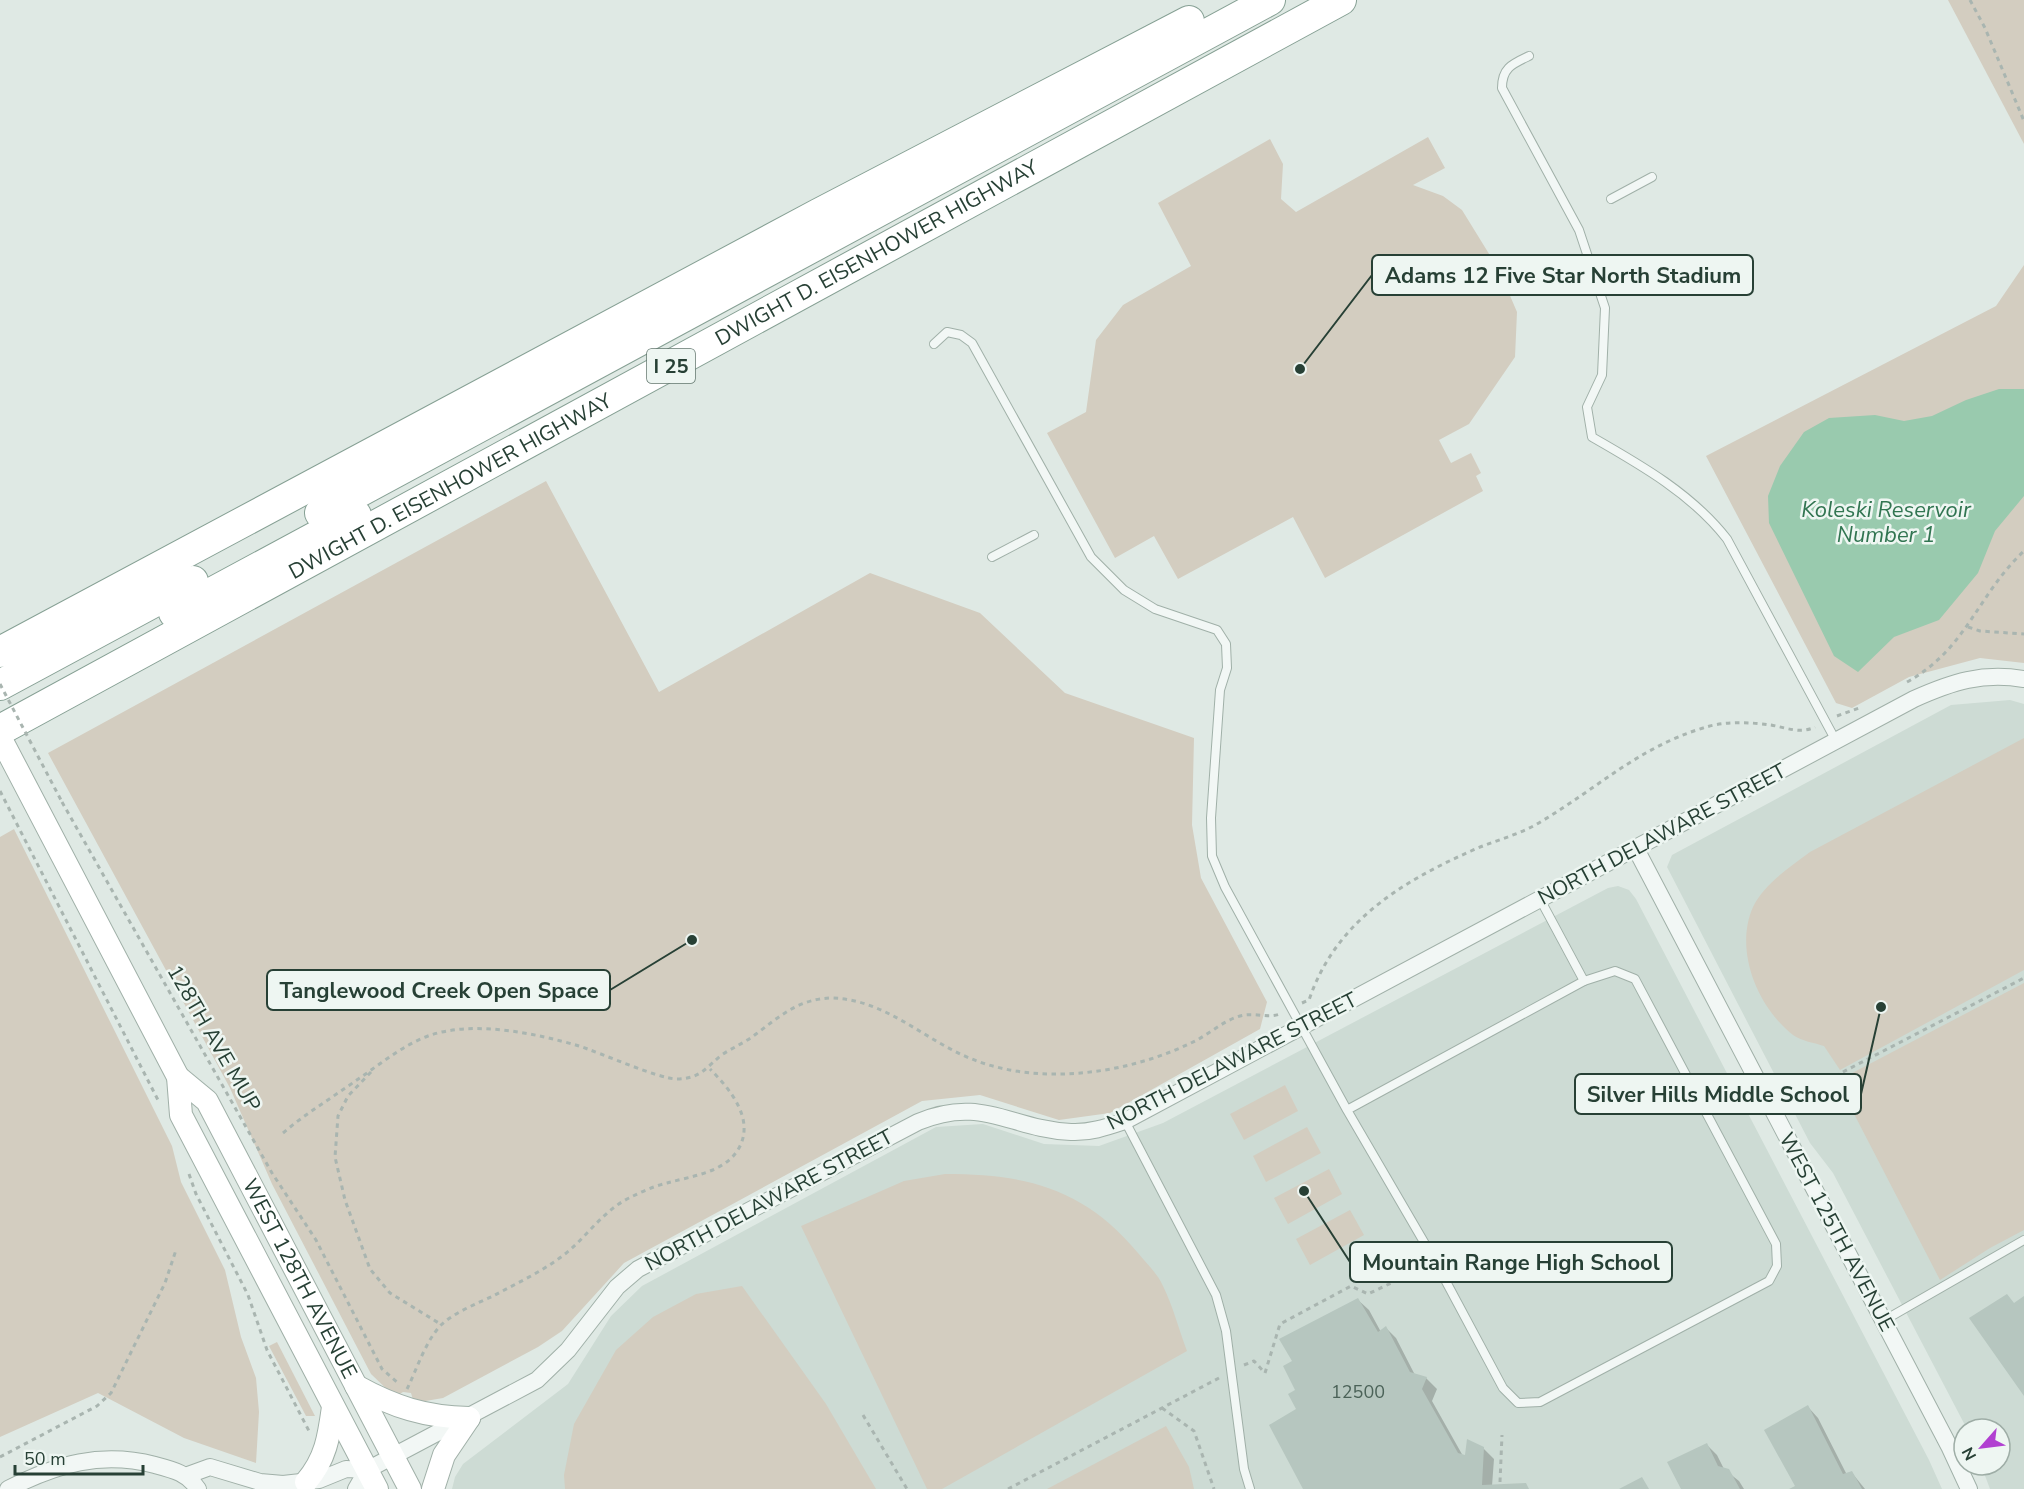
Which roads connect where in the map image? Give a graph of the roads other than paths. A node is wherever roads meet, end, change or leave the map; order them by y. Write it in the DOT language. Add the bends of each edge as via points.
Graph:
graph roads {
  1 [pos="1228,0"];
  2 [pos="1270,0"];
  3 [pos="1311,0"];
  4 [pos="1341,0"];
  5 [pos="1529,56"];
  6 [pos="1652,177"];
  7 [pos="1611,199"];
  8 [pos="934,344"];
  9 [pos="1034,535"];
  10 [pos="992,557"];
  11 [pos="0,652"];
  12 [pos="2024,680"];
  13 [pos="0,685"];
  14 [pos="0,707"];
  15 [pos="0,730"];
  16 [pos="0,737"];
  17 [pos="1836,741"];
  18 [pos="1636,849"];
  19 [pos="1540,899"];
  20 [pos="1584,981"];
  21 [pos="1302,1026"];
  22 [pos="178,1077"];
  23 [pos="1347,1110"];
  24 [pos="1125,1120"];
  25 [pos="2024,1240"];
  26 [pos="1883,1321"];
  27 [pos="356,1386"];
  28 [pos="333,1407"];
  29 [pos="468,1418"];
  30 [pos="393,1456"];
  31 [pos="306,1482"];
  32 [pos="366,1483"];
  33 [pos="190,1484"];
  34 [pos="8,1489"];
  35 [pos="410,1489"];
  36 [pos="433,1489"];
  37 [pos="1250,1489"];
  38 [pos="1969,1489"];
  1 -- 11 [label="highway" via="807,219"];
  2 -- 13 [label="highway"];
  3 -- 14 [label="highway"];
  4 -- 15 [label="highway, DWIGHT D. EISENHOWER HIGHWAY / I 25"];
  5 -- 17 [label="lane" via="1508,66 1502,76 1502,88 1580,230 1605,308 1602,375 1587,407 1592,437 1644,466 1710,517 1727,539"];
  6 -- 7 [label="lane"];
  8 -- 21 [label="lane" via="947,332 962,335 972,343 1091,557 1124,590 1155,609 1217,630 1226,645 1211,818 1212,856 1225,887"];
  9 -- 10 [label="lane"];
  12 -- 17 [label="street, NORTH DELAWARE STREET" via="1976,676 1950,683"];
  16 -- 22 [label="main road, WEST 128TH AVENUE"];
  17 -- 18 [label="street, NORTH DELAWARE STREET"];
  18 -- 19 [label="street, NORTH DELAWARE STREET"];
  18 -- 26 [label="street, WEST 125TH AVENUE"];
  19 -- 20 [label="lane"];
  19 -- 21 [label="street, NORTH DELAWARE STREET"];
  20 -- 23 [label="lane"];
  20 -- 23 [label="lane" via="1615,971 1635,979 1776,1244 1778,1266 1769,1281 1540,1402 1518,1403 1503,1388 1436,1261"];
  21 -- 23 [label="lane"];
  21 -- 24 [label="street, NORTH DELAWARE STREET"];
  22 -- 27 [label="main road, WEST 128TH AVENUE" via="207,1101"];
  22 -- 28 [label="main road, WEST 128TH AVENUE" via="181,1115"];
  24 -- 29 [label="street, NORTH DELAWARE STREET" via="1097,1130 1073,1132 962,1110 918,1122 638,1269 617,1287 548,1370 526,1387"];
  24 -- 37 [label="lane" via="1216,1296 1226,1331"];
  25 -- 26 [label="lane"];
  26 -- 38 [label="street, WEST 125TH AVENUE"];
  27 -- 29 [label="main road" via="411,1412"];
  27 -- 30 [label="main road, WEST 128TH AVENUE"];
  28 -- 31 [label="main road" via="325,1451"];
  28 -- 32 [label="main road, WEST 128TH AVENUE"];
  29 -- 30 [label="street, NORTH DELAWARE STREET"];
  29 -- 36 [label="main road" via="444,1455"];
  30 -- 32 [label="street, NORTH DELAWARE STREET"];
  30 -- 35 [label="main road, WEST 128TH AVENUE"];
  31 -- 32 [label="street, NORTH DELAWARE STREET" via="346,1469"];
  31 -- 33 [label="street, NORTH DELAWARE STREET" via="260,1482 210,1467"];
  33 -- 34 [label="street, NORTH DELAWARE STREET" via="132,1460 95,1459 58,1466"];
}
